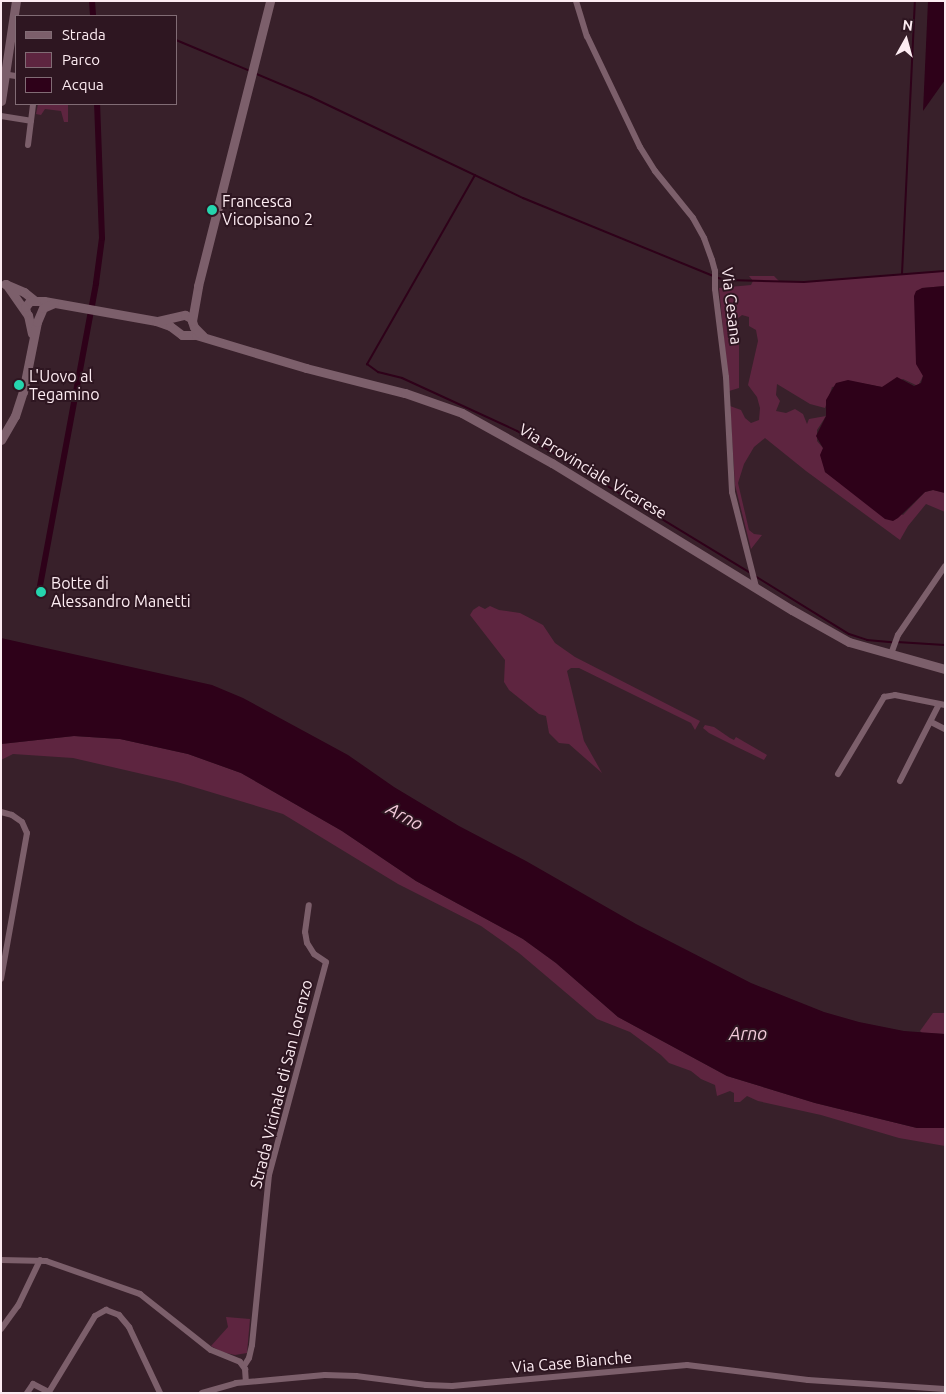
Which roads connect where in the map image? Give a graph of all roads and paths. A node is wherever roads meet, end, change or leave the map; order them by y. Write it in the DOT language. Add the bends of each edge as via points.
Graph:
graph roads {
  1 [pos="16,1"];
  2 [pos="270,1"];
  3 [pos="576,1"];
  4 [pos="3,74"];
  5 [pos="1,101"];
  6 [pos="34,105"];
  7 [pos="1,116"];
  8 [pos="31,121"];
  9 [pos="28,145"];
  10 [pos="4,283"];
  11 [pos="198,286"];
  12 [pos="36,301"];
  13 [pos="57,303"];
  14 [pos="42,312"];
  15 [pos="27,314"];
  16 [pos="179,316"];
  17 [pos="156,321"];
  18 [pos="193,323"];
  19 [pos="174,329"];
  20 [pos="186,334"];
  21 [pos="208,338"];
  22 [pos="32,340"];
  23 [pos="1,440"];
  24 [pos="945,566"];
  25 [pos="756,587"];
  26 [pos="891,654"];
  27 [pos="945,669"];
  28 [pos="942,705"];
  29 [pos="932,722"];
  30 [pos="945,729"];
  31 [pos="838,774"];
  32 [pos="900,781"];
  33 [pos="1,812"];
  34 [pos="310,905"];
  35 [pos="1,978"];
  36 [pos="1,1260"];
  37 [pos="40,1260"];
  38 [pos="1,1329"];
  39 [pos="244,1366"];
  40 [pos="246,1382"];
  41 [pos="945,1390"];
  42 [pos="27,1393"];
  43 [pos="160,1393"];
  44 [pos="202,1393"];
  1 -- 4 [label="main road"];
  2 -- 11 [label="main road"];
  3 -- 25 [label="street, Via Cesana" via="591,44 640,147 704,238 715,277 726,377 732,492"];
  4 -- 5 [label="main road"];
  6 -- 8 [label="street"];
  7 -- 8 [label="street"];
  8 -- 9 [label="street"];
  10 -- 12 [label="main road"];
  10 -- 15 [label="main road"];
  11 -- 16 [label="main road"];
  11 -- 18 [label="main road"];
  12 -- 13 [label="main road, Via Provinciale Vicarese"];
  12 -- 14 [label="main road"];
  12 -- 15 [label="main road" via="26,305"];
  13 -- 14 [label="main road"];
  13 -- 17 [label="main road, Via Provinciale Vicarese"];
  14 -- 15 [label="main road" via="36,317"];
  14 -- 22 [label="main road"];
  15 -- 22 [label="main road"];
  16 -- 17 [label="main road, Via Provinciale Vicarese"];
  16 -- 18 [label="main road, Via Provinciale Vicarese" via="188,316"];
  16 -- 19 [label="main road" via="173,322"];
  17 -- 19 [label="main road, Via Provinciale Vicarese"];
  18 -- 20 [label="main road"];
  18 -- 21 [label="main road, Via Provinciale Vicarese"];
  19 -- 20 [label="main road, Via Provinciale Vicarese" via="179,334"];
  20 -- 21 [label="main road, Via Provinciale Vicarese"];
  21 -- 25 [label="main road, Via Provinciale Vicarese" via="405,393 462,413 552,463"];
  22 -- 23 [label="main road" via="22,398"];
  24 -- 26 [label="street" via="895,641"];
  25 -- 26 [label="main road, Via Provinciale Vicarese" via="849,642"];
  26 -- 27 [label="main road, Via Provinciale Vicarese"];
  28 -- 29 [label="street"];
  28 -- 31 [label="street" via="895,695 884,697"];
  29 -- 30 [label="street"];
  29 -- 32 [label="street"];
  33 -- 35 [label="street" via="24,824 27,833"];
  34 -- 39 [label="street, Strada Vicinale di San Lorenzo" via="305,932 307,943 314,954 326,962 269,1175 251,1350"];
  36 -- 37 [label="street"];
  37 -- 38 [label="street" via="18,1306"];
  37 -- 39 [label="street" via="140,1294 210,1350 235,1358"];
  39 -- 40 [label="street"];
  40 -- 41 [label="street, Via Case Bianche" via="336,1375 452,1386 692,1365 808,1380"];
  40 -- 44 [label="street, Via Case Bianche"];
  42 -- 43 [label="street" via="33,1384 48,1392 95,1316 106,1310 123,1319 131,1330"];
}
